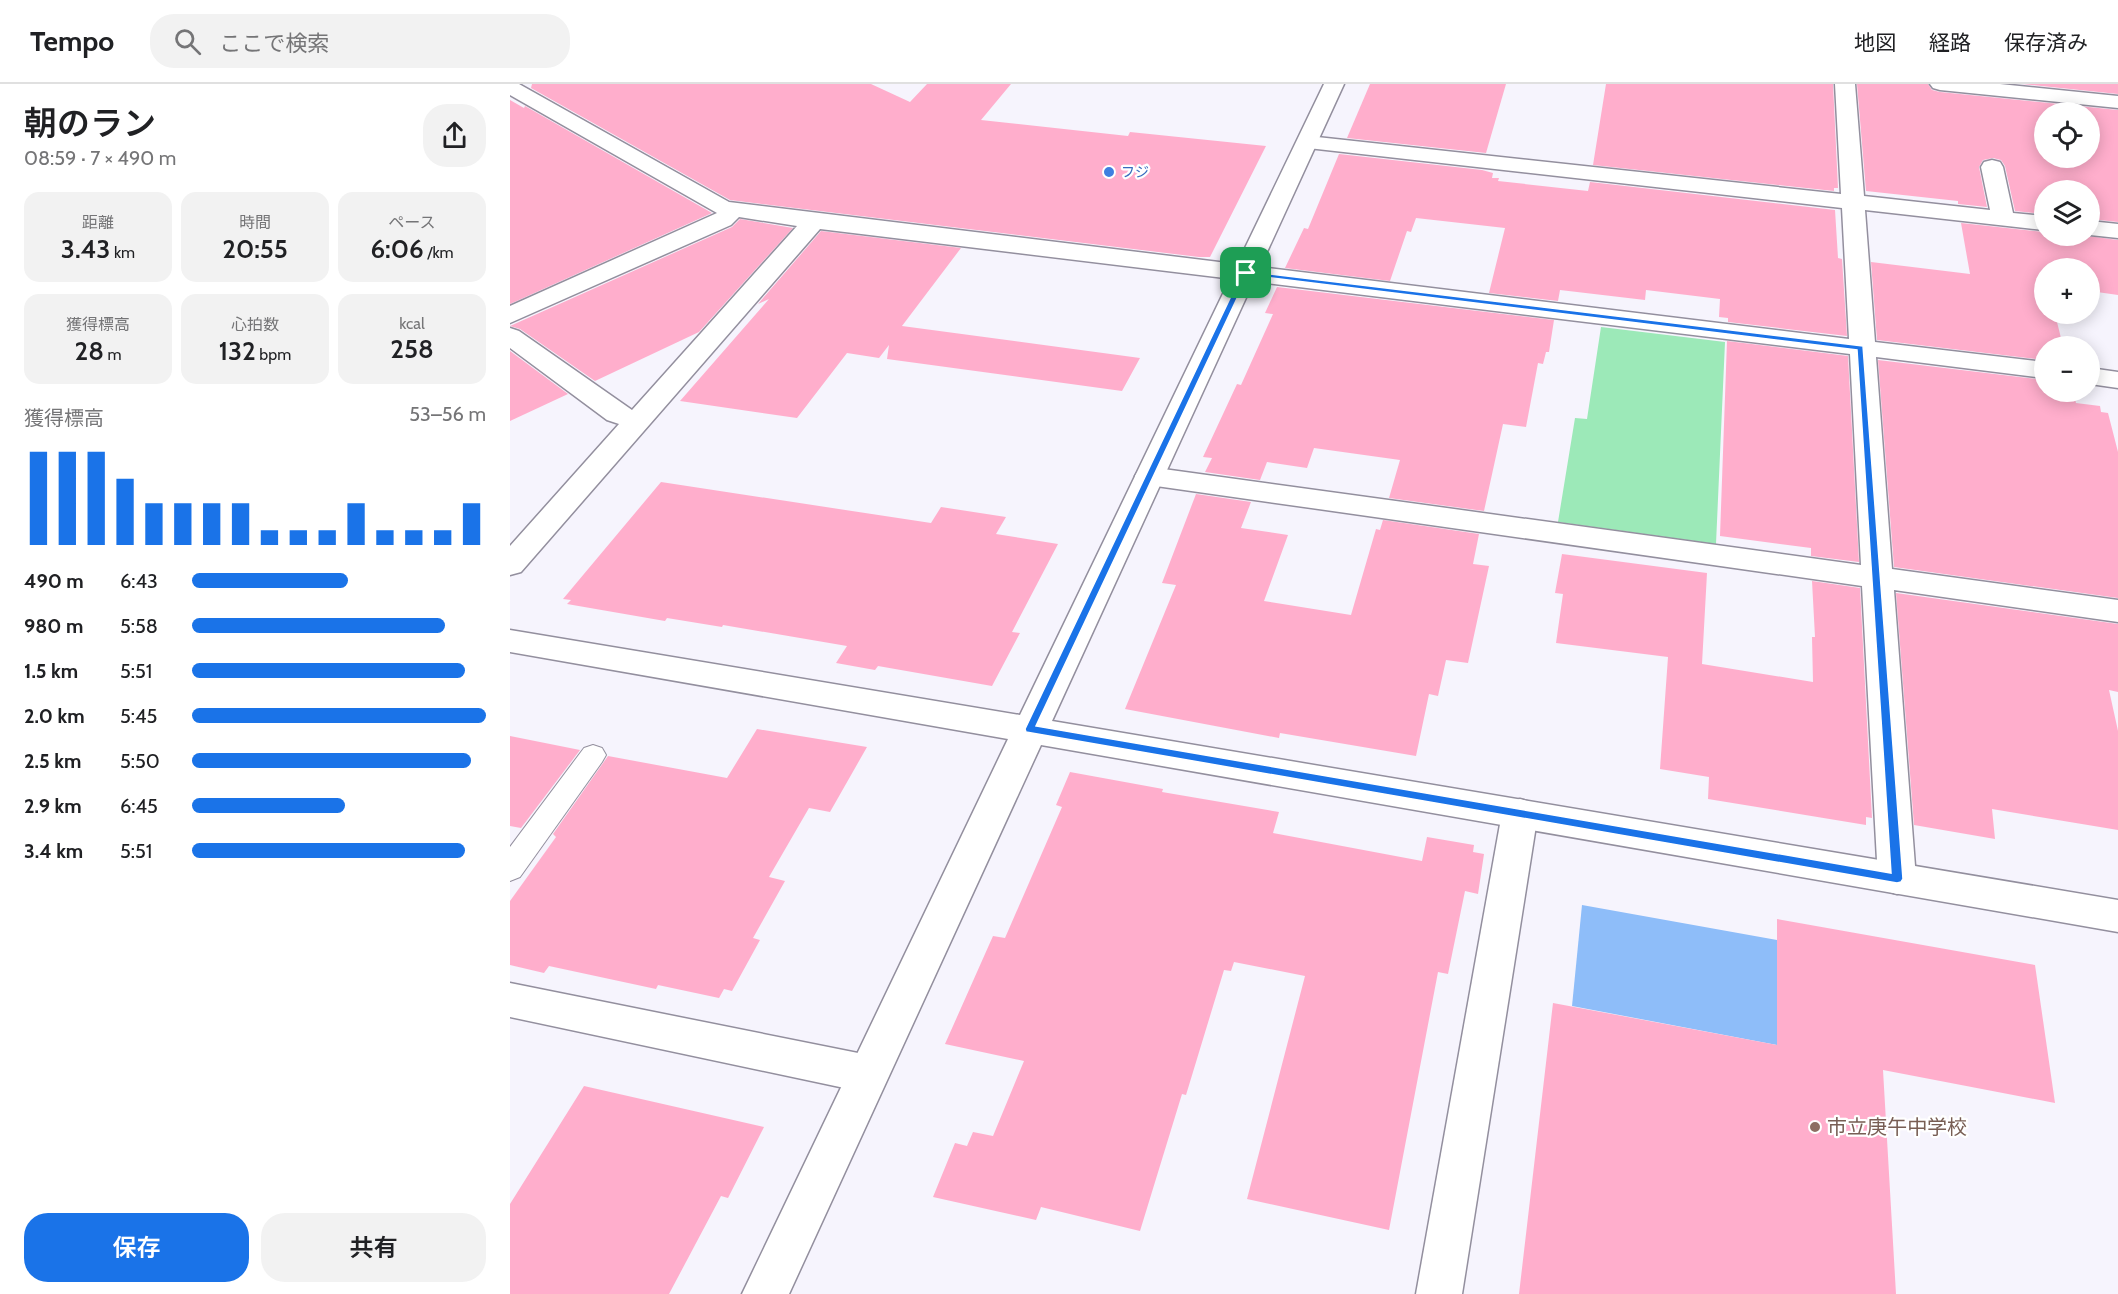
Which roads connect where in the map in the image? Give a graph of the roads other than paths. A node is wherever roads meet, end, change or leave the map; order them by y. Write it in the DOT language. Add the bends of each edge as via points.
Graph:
graph roads {
  1 [pos="1334,84"];
  2 [pos="1845,84"];
  3 [pos="1940,84"];
  4 [pos="510,87"];
  5 [pos="2118,102"];
  6 [pos="1308,142"];
  7 [pos="1992,166"];
  8 [pos="1852,202"];
  9 [pos="734,210"];
  10 [pos="2003,219"];
  11 [pos="814,221"];
  12 [pos="2034,222"];
  13 [pos="2100,229"];
  14 [pos="2118,231"];
  15 [pos="1246,273"];
  16 [pos="510,315"];
  17 [pos="510,336"];
  18 [pos="1861,348"];
  19 [pos="2034,369"];
  20 [pos="2100,377"];
  21 [pos="2118,380"];
  22 [pos="638,421"];
  23 [pos="1149,476"];
  24 [pos="510,565"];
  25 [pos="1876,577"];
  26 [pos="2118,611"];
  27 [pos="510,641"];
  28 [pos="1030,729"];
  29 [pos="593,755"];
  30 [pos="1520,813"];
  31 [pos="510,869"];
  32 [pos="1897,879"];
  33 [pos="2118,916"];
  34 [pos="510,1000"];
  35 [pos="868,1074"];
  36 [pos="765,1294"];
  37 [pos="1439,1294"];
  1 -- 6 [label="street"];
  2 -- 8 [label="street"];
  3 -- 5 [label="street"];
  4 -- 9 [label="street" via="723,208"];
  6 -- 8 [label="street"];
  6 -- 15 [label="street"];
  7 -- 10 [label="street"];
  8 -- 10 [label="street"];
  8 -- 18 [label="street"];
  9 -- 11 [label="street"];
  9 -- 16 [label="street" via="723,220"];
  10 -- 12 [label="street"];
  11 -- 15 [label="street"];
  11 -- 22 [label="street"];
  13 -- 14 [label="street"];
  15 -- 18 [label="street"];
  15 -- 23 [label="street"];
  17 -- 22 [label="street" via="617,414"];
  18 -- 19 [label="street"];
  18 -- 25 [label="street"];
  20 -- 21 [label="street"];
  22 -- 24 [label="street"];
  23 -- 25 [label="street"];
  23 -- 28 [label="street"];
  25 -- 26 [label="street"];
  25 -- 32 [label="street"];
  27 -- 28 [label="street"];
  28 -- 30 [label="street"];
  28 -- 35 [label="street"];
  29 -- 31 [label="lane"];
  30 -- 32 [label="street"];
  30 -- 37 [label="street"];
  32 -- 33 [label="street"];
  34 -- 35 [label="street"];
  35 -- 36 [label="street"];
}
